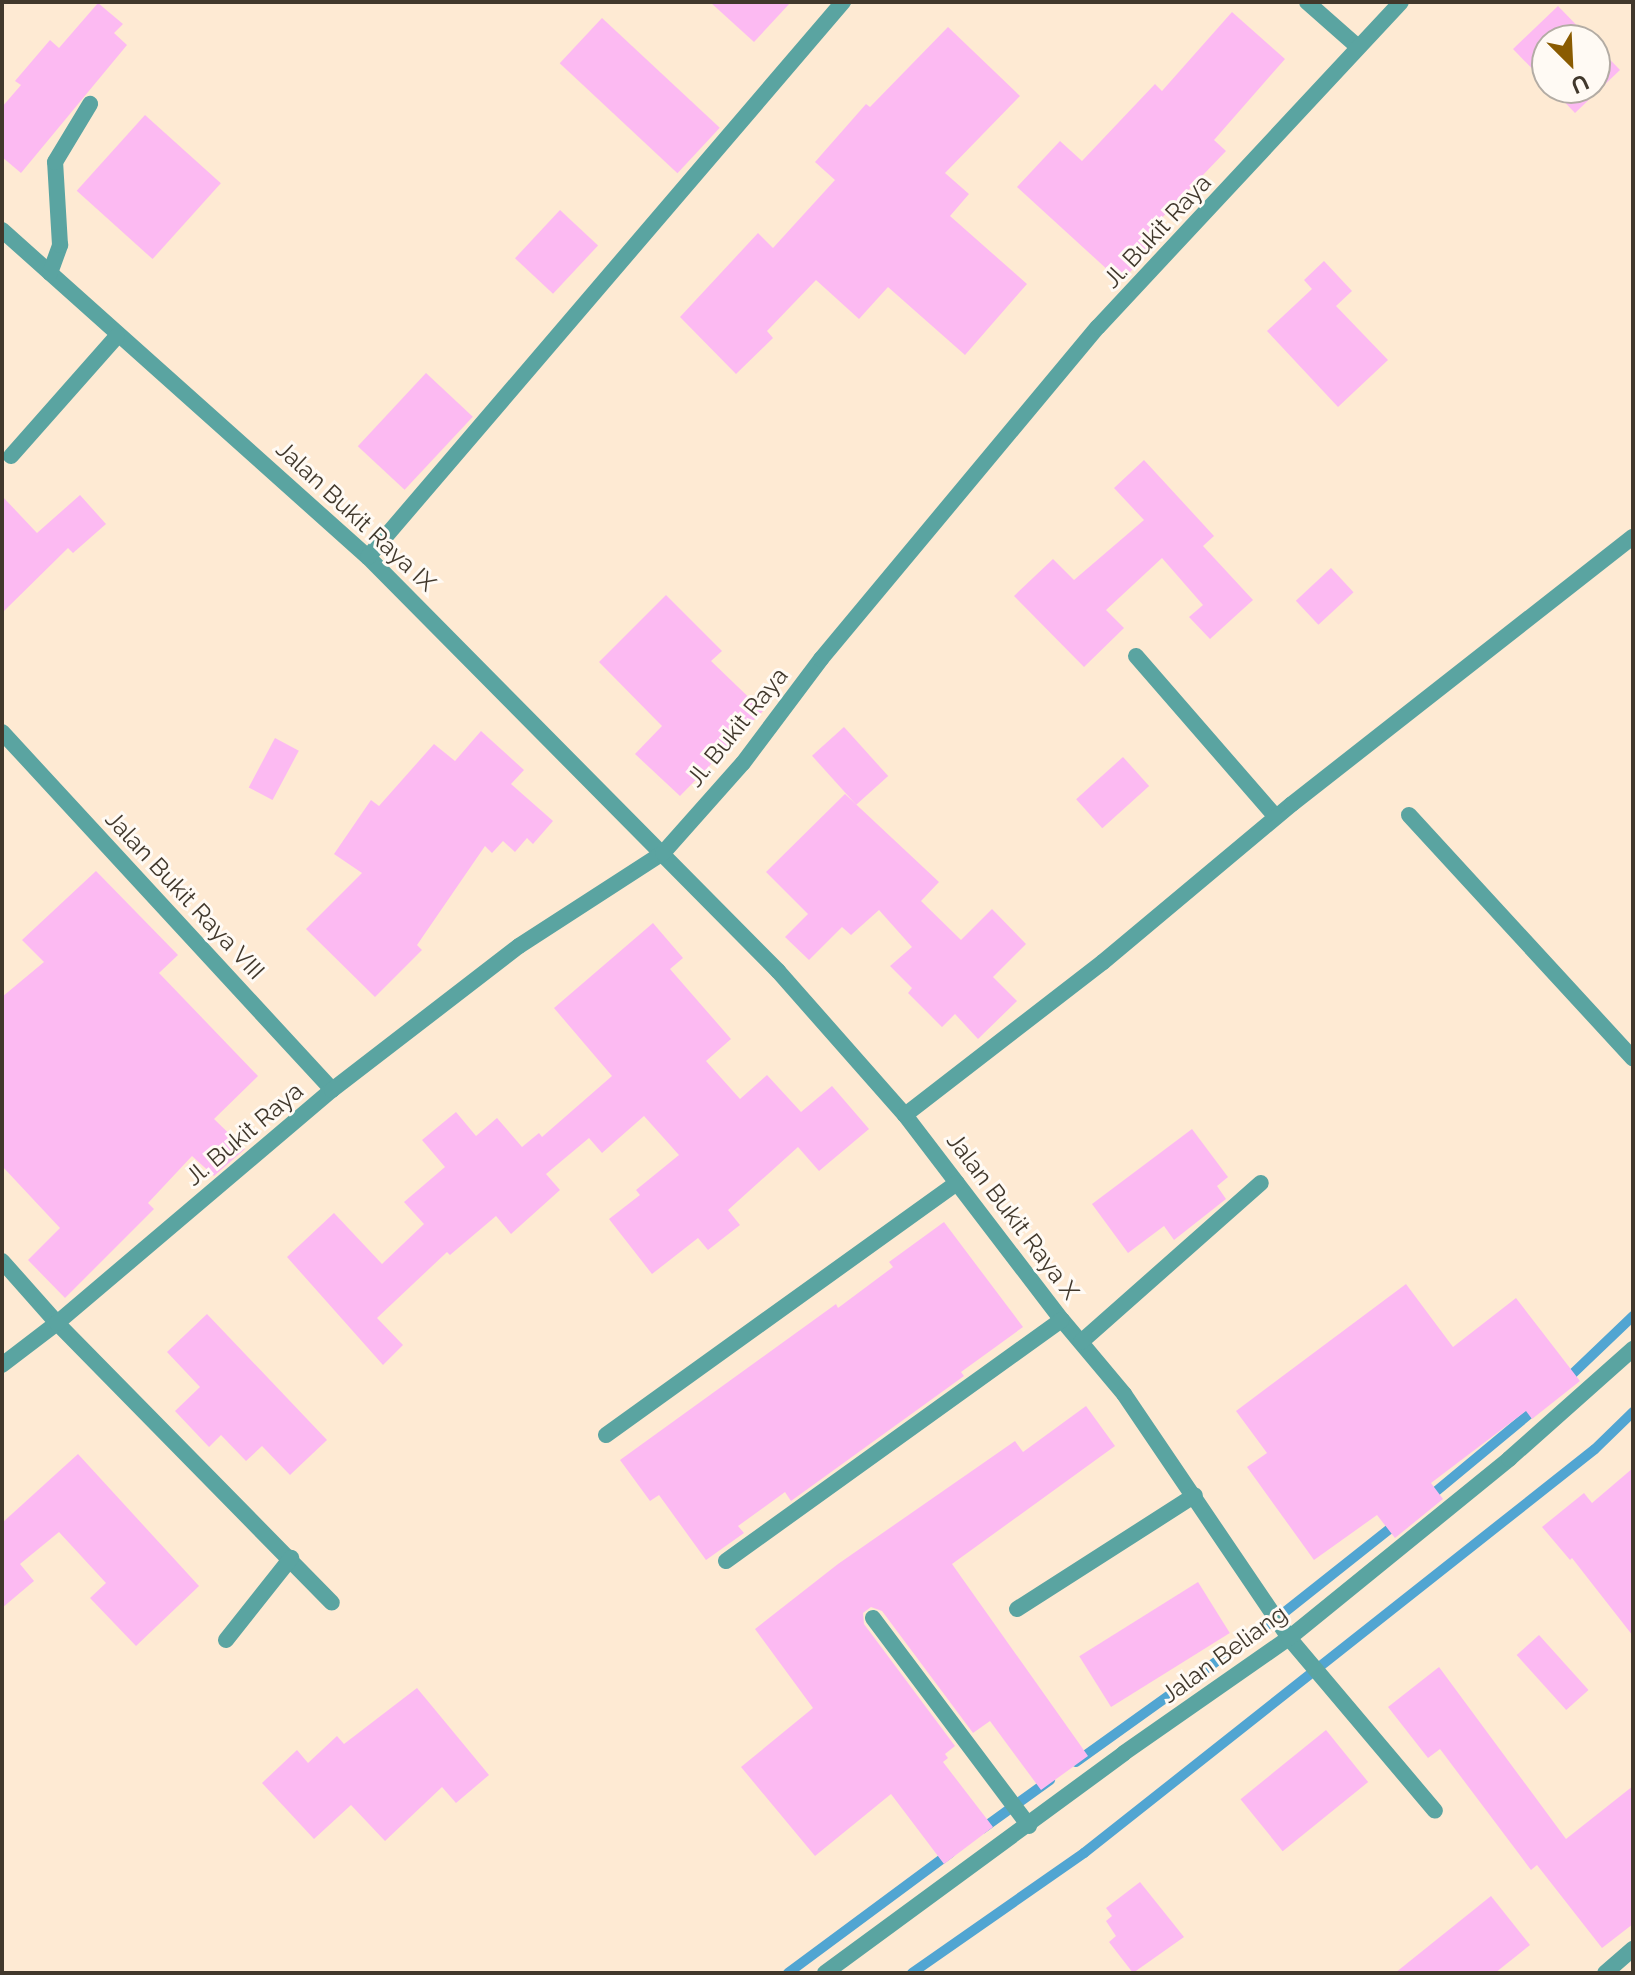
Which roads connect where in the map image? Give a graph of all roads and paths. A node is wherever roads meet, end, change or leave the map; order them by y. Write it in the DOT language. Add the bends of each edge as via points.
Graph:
graph roads {
  1 [pos="843,2"];
  2 [pos="1307,2"];
  3 [pos="1401,2"];
  4 [pos="1358,47"];
  5 [pos="90,104"];
  6 [pos="2,230"];
  7 [pos="50,273"];
  8 [pos="117,336"];
  9 [pos="11,456"];
  10 [pos="1633,537"];
  11 [pos="368,557"];
  12 [pos="1136,656"];
  13 [pos="2,732"];
  14 [pos="1409,815"];
  15 [pos="1276,817"];
  16 [pos="663,853"];
  17 [pos="1633,1059"];
  18 [pos="332,1090"];
  19 [pos="905,1115"];
  20 [pos="957,1183"];
  21 [pos="1261,1183"];
  22 [pos="2,1261"];
  23 [pos="1062,1320"];
  24 [pos="57,1323"];
  25 [pos="1081,1342"];
  26 [pos="1633,1349"];
  27 [pos="2,1365"];
  28 [pos="606,1435"];
  29 [pos="1195,1495"];
  30 [pos="291,1558"];
  31 [pos="726,1561"];
  32 [pos="332,1603"];
  33 [pos="1017,1609"];
  34 [pos="873,1618"];
  35 [pos="1289,1638"];
  36 [pos="226,1640"];
  37 [pos="1435,1811"];
  38 [pos="1029,1826"];
  39 [pos="1633,1949"];
  40 [pos="825,1973"];
  41 [pos="1605,1973"];
  1 -- 11 [label="street"];
  2 -- 4 [label="street"];
  3 -- 4 [label="street, Jl. Bukit Raya"];
  4 -- 16 [label="street, Jl. Bukit Raya" via="1098,327 821,659 743,763"];
  5 -- 7 [label="street" via="55,162 60,245"];
  6 -- 7 [label="street, Jalan Bukit Raya IX"];
  7 -- 8 [label="street, Jalan Bukit Raya IX"];
  8 -- 9 [label="street"];
  8 -- 11 [label="street, Jalan Bukit Raya IX" via="223,424"];
  10 -- 15 [label="street"];
  11 -- 16 [label="street, Jalan Bukit Raya IX"];
  12 -- 15 [label="street"];
  13 -- 18 [label="street, Jalan Bukit Raya VIII"];
  14 -- 17 [label="street"];
  15 -- 19 [label="street" via="1103,962"];
  16 -- 18 [label="street, Jl. Bukit Raya" via="519,946"];
  16 -- 19 [label="street, Jalan Bukit Raya X" via="778,971"];
  18 -- 24 [label="street, Jl. Bukit Raya"];
  19 -- 20 [label="street, Jalan Bukit Raya X"];
  20 -- 23 [label="street, Jalan Bukit Raya X"];
  20 -- 28 [label="street"];
  21 -- 25 [label="street"];
  22 -- 24 [label="street"];
  23 -- 25 [label="street, Jalan Bukit Raya X"];
  23 -- 31 [label="street"];
  24 -- 27 [label="street, Jl. Bukit Raya"];
  24 -- 30 [label="street"];
  25 -- 29 [label="street, Jalan Bukit Raya X"];
  26 -- 35 [label="street, Jalan Beliang" via="1509,1459"];
  29 -- 33 [label="street"];
  29 -- 35 [label="street, Jalan Bukit Raya X"];
  30 -- 32 [label="street"];
  30 -- 36 [label="street"];
  34 -- 38 [label="street"];
  35 -- 37 [label="street, Jalan Bukit Raya X"];
  35 -- 38 [label="street, Jalan Beliang"];
  38 -- 40 [label="street, Jalan Beliang"];
  39 -- 41 [label="street"];
}
